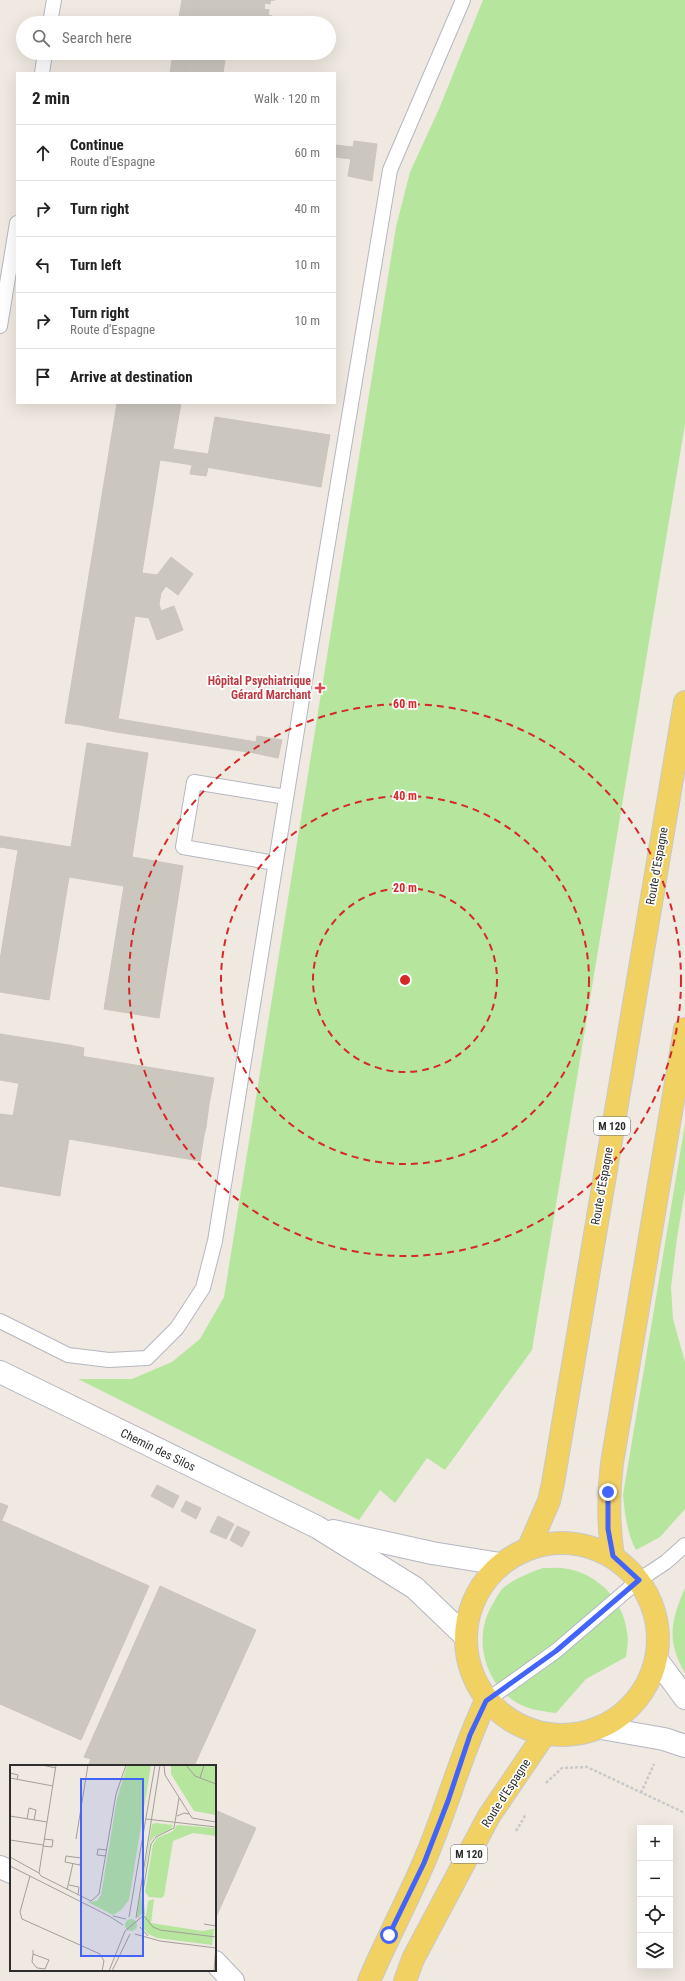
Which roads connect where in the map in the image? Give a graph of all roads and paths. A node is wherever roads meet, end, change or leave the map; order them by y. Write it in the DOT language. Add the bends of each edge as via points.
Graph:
graph roads {
  1 [pos="54,0"];
  2 [pos="463,0"];
  3 [pos="51,16"];
  4 [pos="44,60"];
  5 [pos="42,72"];
  6 [pos="16,229"];
  7 [pos="0,326"];
  8 [pos="685,702"];
  9 [pos="286,797"];
  10 [pos="275,863"];
  11 [pos="685,1029"];
  12 [pos="0,1321"];
  13 [pos="0,1372"];
  14 [pos="317,1527"];
  15 [pos="685,1545"];
  16 [pos="529,1548"];
  17 [pos="613,1556"];
  18 [pos="500,1564"];
  19 [pos="639,1580"];
  20 [pos="464,1635"];
  21 [pos="657,1660"];
  22 [pos="685,1698"];
  23 [pos="486,1701"];
  24 [pos="601,1728"];
  25 [pos="544,1735"];
  26 [pos="685,1746"];
  27 [pos="542,1787"];
  28 [pos="527,1812"];
  29 [pos="685,1813"];
  30 [pos="516,1831"];
  31 [pos="0,1867"];
  32 [pos="10,1872"];
  33 [pos="216,1963"];
  34 [pos="233,1981"];
  35 [pos="369,1981"];
  36 [pos="405,1981"];
  1 -- 3 [label="lane"];
  2 -- 9 [label="lane" via="390,170"];
  4 -- 5 [label="lane"];
  6 -- 7 [label="lane"];
  8 -- 16 [label="main road, Route d'Espagne / M 120" via="553,1483 549,1501"];
  9 -- 10 [label="lane"];
  9 -- 10 [label="lane" via="194,782 183,847"];
  10 -- 12 [label="lane" via="215,1241 203,1288 177,1328 147,1358 109,1360 68,1355"];
  11 -- 17 [label="main road" via="612,1463 608,1529"];
  13 -- 14 [label="street, Chemin des Silos"];
  14 -- 18 [label="street, Chemin des Silos" via="432,1553"];
  14 -- 20 [label="street, Chemin des Silos" via="415,1588"];
  15 -- 19 [label="lane" via="666,1562"];
  16 -- 17 [label="main road" via="557,1542 586,1545"];
  16 -- 18 [label="main road"];
  17 -- 19 [label="main road"];
  18 -- 20 [label="main road" via="474,1596"];
  19 -- 21 [label="main road" via="657,1618"];
  19 -- 23 [label="lane" via="556,1651"];
  20 -- 23 [label="main road" via="469,1670"];
  21 -- 22 [label="street"];
  21 -- 24 [label="main road" via="646,1688 627,1712"];
  23 -- 25 [label="main road" via="512,1723"];
  23 -- 35 [label="main road" via="470,1735 424,1863"];
  24 -- 25 [label="main road" via="573,1736"];
  24 -- 26 [label="street" via="664,1739"];
  25 -- 36 [label="main road, Route d'Espagne / M 120" via="489,1816 413,1959"];
  27 -- 29 [label="path" via="562,1768 587,1767"];
  28 -- 30 [label="path"];
  31 -- 32 [label="street"];
  33 -- 34 [label="street"];
}
